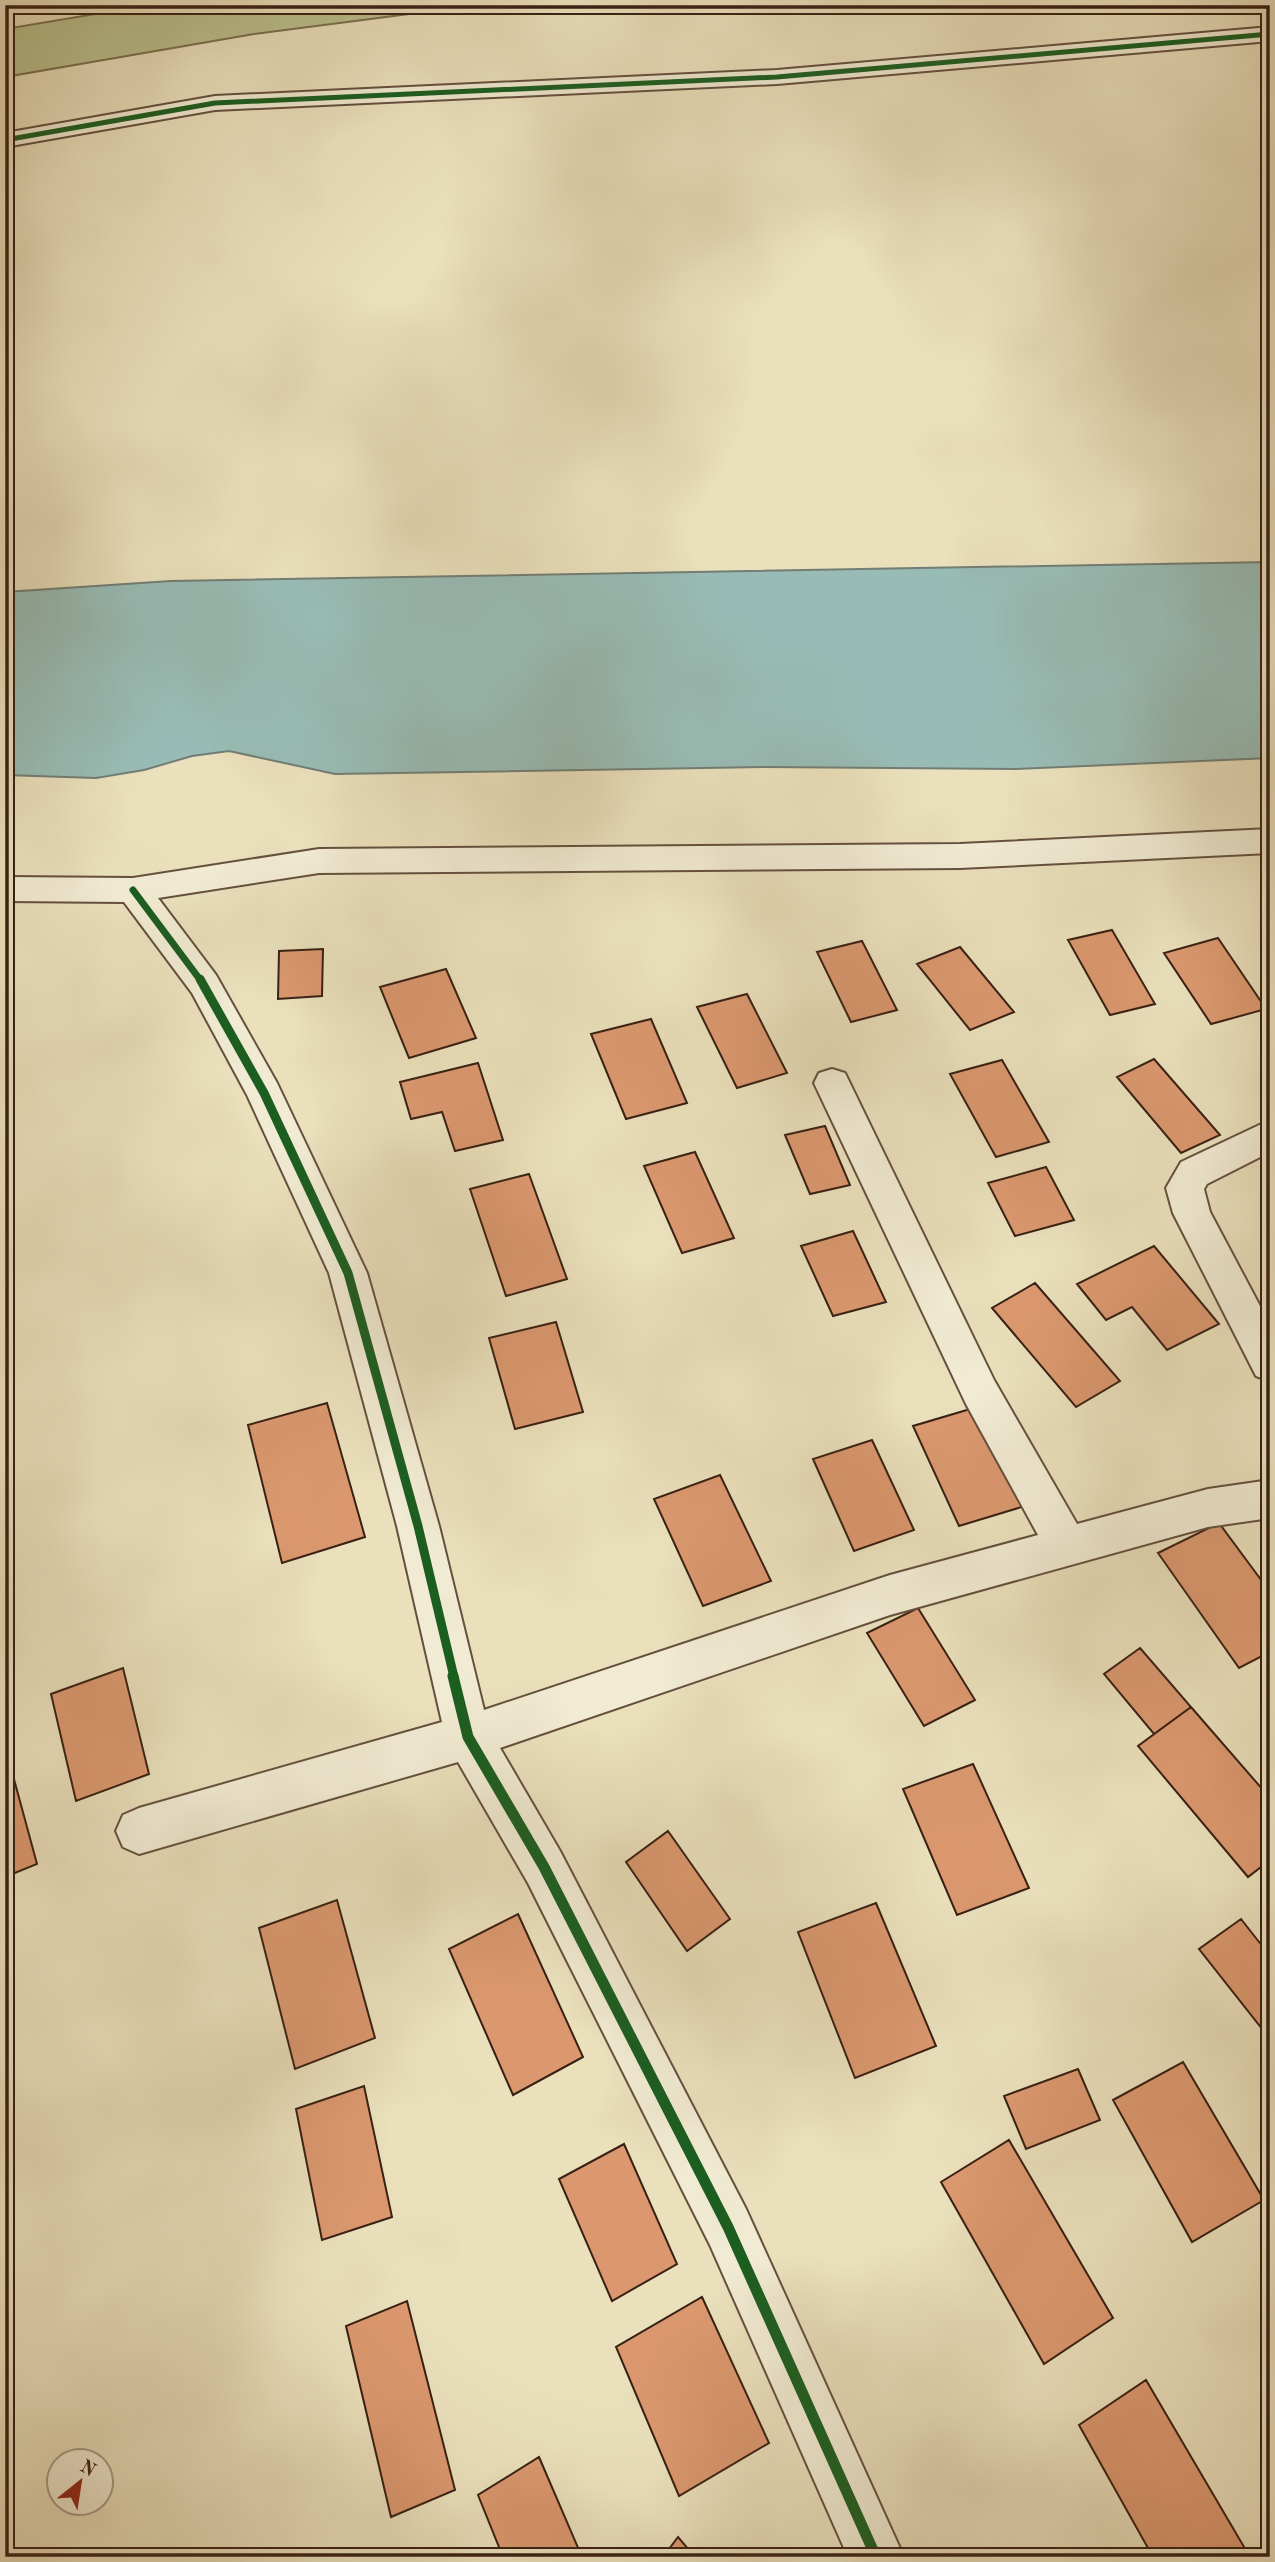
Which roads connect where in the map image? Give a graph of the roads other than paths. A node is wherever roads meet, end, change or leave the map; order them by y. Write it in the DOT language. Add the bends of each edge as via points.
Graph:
graph roads {
  1 [pos="1270,34"];
  2 [pos="5,139"];
  3 [pos="1270,841"];
  4 [pos="5,889"];
  5 [pos="133,890"];
  6 [pos="832,1083"];
  7 [pos="1270,1135"];
  8 [pos="1270,1364"];
  9 [pos="1270,1499"];
  10 [pos="1067,1546"];
  11 [pos="468,1737"];
  12 [pos="139,1831"];
  13 [pos="876,2557"];
  1 -- 2 [label="street" via="777,77 215,103"];
  3 -- 5 [label="street" via="960,856 319,861"];
  4 -- 5 [label="street"];
  5 -- 11 [label="street" via="210,996 264,1093 348,1273 418,1525"];
  6 -- 10 [label="street" via="980,1392"];
  7 -- 8 [label="street" via="1194,1173 1185,1188 1192,1213"];
  9 -- 10 [label="street" via="1208,1508"];
  10 -- 11 [label="street" via="890,1595"];
  11 -- 12 [label="street"];
  11 -- 13 [label="street" via="544,1867 728,2227"];
}
